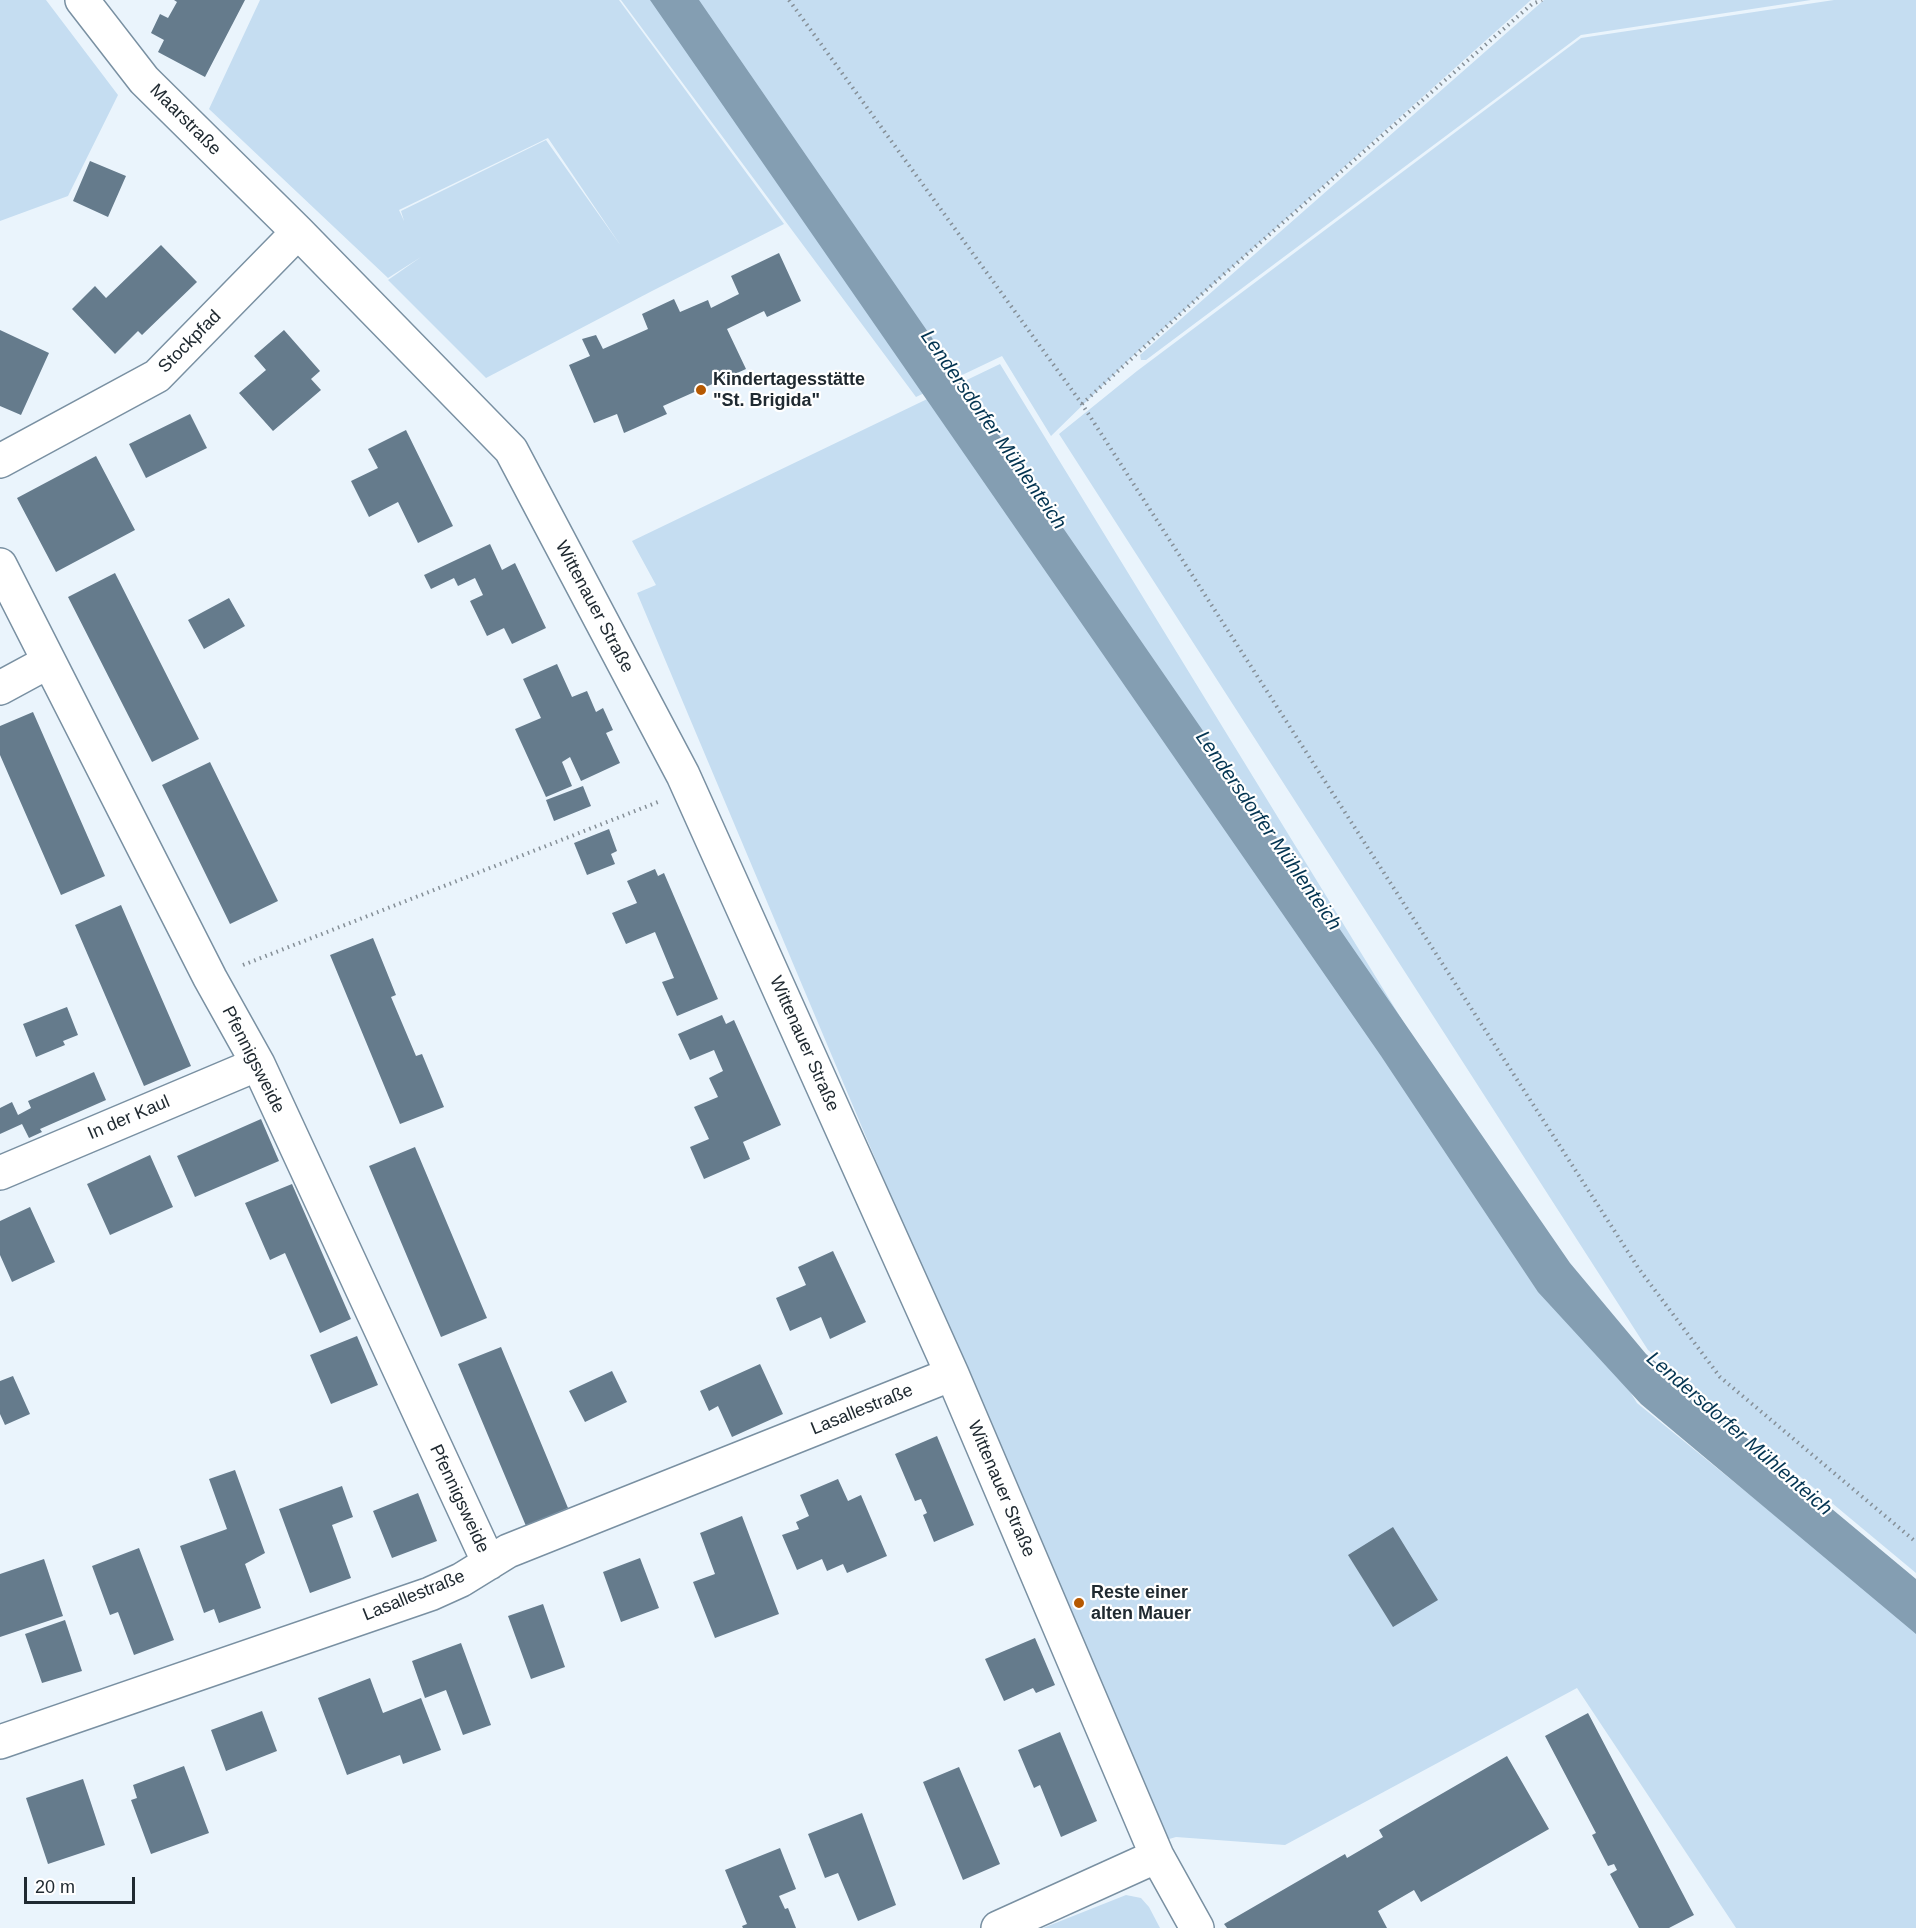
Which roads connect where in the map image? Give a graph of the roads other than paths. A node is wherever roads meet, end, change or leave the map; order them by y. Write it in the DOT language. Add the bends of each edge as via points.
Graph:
graph roads {
  1 [pos="88,3"];
  2 [pos="298,232"];
  3 [pos="0,461"];
  4 [pos="0,565"];
  5 [pos="48,662"];
  6 [pos="0,688"];
  7 [pos="258,1064"];
  8 [pos="0,1173"];
  9 [pos="952,1374"];
  10 [pos="489,1563"];
  11 [pos="0,1742"];
  12 [pos="1157,1856"];
  13 [pos="998,1928"];
  14 [pos="1197,1928"];
  1 -- 2 [label="street, Maarstraße" via="144,80"];
  2 -- 3 [label="street, Stockpfad" via="157,376"];
  2 -- 9 [label="street, Wittenauer Straße" via="511,450 683,774"];
  4 -- 5 [label="street, Pfennigsweide"];
  5 -- 6 [label="street"];
  5 -- 7 [label="street, Pfennigsweide"];
  7 -- 8 [label="street, In der Kaul"];
  7 -- 10 [label="street, Pfennigsweide"];
  9 -- 10 [label="street, Lasallestraße" via="508,1551"];
  9 -- 12 [label="street, Wittenauer Straße"];
  10 -- 11 [label="street, Lasallestraße" via="430,1594"];
  12 -- 13 [label="street"];
  12 -- 14 [label="street, Wittenauer Straße"];
}
